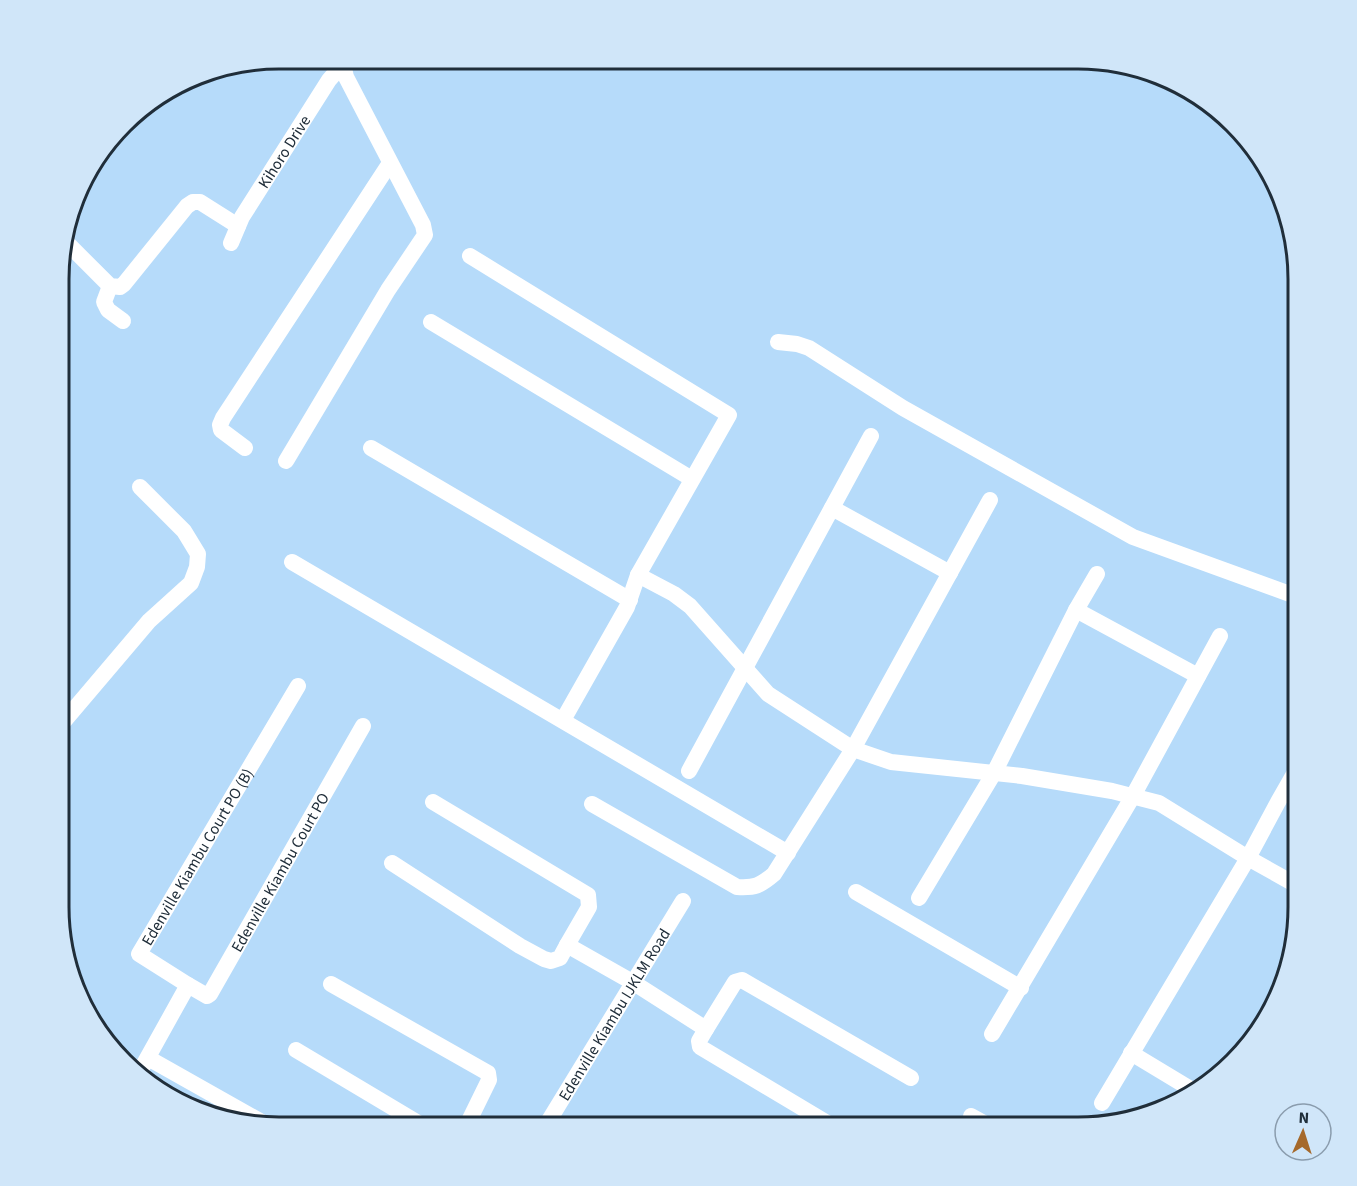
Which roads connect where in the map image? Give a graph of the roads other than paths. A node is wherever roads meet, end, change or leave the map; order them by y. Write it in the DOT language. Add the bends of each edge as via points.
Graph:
graph roads {
  1 [pos="337,69"];
  2 [pos="345,69"];
  3 [pos="390,163"];
  4 [pos="238,226"];
  5 [pos="231,243"];
  6 [pos="72,248"];
  7 [pos="470,256"];
  8 [pos="110,286"];
  9 [pos="123,321"];
  10 [pos="431,321"];
  11 [pos="778,342"];
  12 [pos="871,436"];
  13 [pos="245,448"];
  14 [pos="371,448"];
  15 [pos="286,461"];
  16 [pos="693,479"];
  17 [pos="140,487"];
  18 [pos="990,500"];
  19 [pos="832,508"];
  20 [pos="292,562"];
  21 [pos="950,573"];
  22 [pos="638,574"];
  23 [pos="1097,574"];
  24 [pos="1288,593"];
  25 [pos="630,600"];
  26 [pos="1076,610"];
  27 [pos="1220,636"];
  28 [pos="744,669"];
  29 [pos="1198,676"];
  30 [pos="298,686"];
  31 [pos="69,715"];
  32 [pos="563,720"];
  33 [pos="363,726"];
  34 [pos="854,749"];
  35 [pos="689,771"];
  36 [pos="994,772"];
  37 [pos="1288,784"];
  38 [pos="1133,796"];
  39 [pos="433,802"];
  40 [pos="592,804"];
  41 [pos="788,853"];
  42 [pos="1248,858"];
  43 [pos="392,863"];
  44 [pos="1288,880"];
  45 [pos="856,892"];
  46 [pos="919,898"];
  47 [pos="683,902"];
  48 [pos="567,945"];
  49 [pos="634,983"];
  50 [pos="331,984"];
  51 [pos="188,985"];
  52 [pos="1021,988"];
  53 [pos="706,1029"];
  54 [pos="992,1034"];
  55 [pos="296,1050"];
  56 [pos="1131,1053"];
  57 [pos="148,1058"];
  58 [pos="143,1067"];
  59 [pos="910,1078"];
  60 [pos="1187,1087"];
  61 [pos="1102,1103"];
  62 [pos="249,1115"];
  63 [pos="408,1117"];
  64 [pos="471,1117"];
  65 [pos="551,1117"];
  66 [pos="817,1117"];
  1 -- 4 [label="street, Kihoro Drive"];
  2 -- 3 [label="street"];
  3 -- 13 [label="street" via="223,418 221,430"];
  3 -- 15 [label="street" via="423,225 425,237 388,290"];
  4 -- 5 [label="street, Kihoro Drive"];
  4 -- 8 [label="street" via="200,202 193,202 124,284"];
  6 -- 8 [label="street"];
  7 -- 16 [label="street" via="729,415"];
  8 -- 9 [label="street" via="104,302"];
  10 -- 16 [label="street"];
  11 -- 24 [label="street" via="808,348 903,408 1133,537"];
  12 -- 19 [label="street"];
  14 -- 25 [label="street"];
  16 -- 22 [label="street"];
  17 -- 31 [label="street" via="184,531 198,554 197,567 191,583 149,621"];
  18 -- 21 [label="street"];
  19 -- 21 [label="street"];
  19 -- 28 [label="street"];
  20 -- 32 [label="street"];
  21 -- 34 [label="street"];
  22 -- 25 [label="street"];
  22 -- 28 [label="street" via="690,606"];
  23 -- 26 [label="street"];
  25 -- 32 [label="street"];
  26 -- 29 [label="street"];
  26 -- 36 [label="street"];
  27 -- 29 [label="street"];
  28 -- 34 [label="street" via="768,694"];
  28 -- 35 [label="street"];
  29 -- 38 [label="street"];
  30 -- 51 [label="street, Edenville Kiambu Court PO (B)" via="139,954"];
  32 -- 41 [label="street"];
  33 -- 51 [label="street, Edenville Kiambu Court PO" via="210,994"];
  34 -- 36 [label="street" via="891,762"];
  34 -- 41 [label="street"];
  36 -- 38 [label="street"];
  36 -- 46 [label="street"];
  37 -- 42 [label="street"];
  38 -- 42 [label="street" via="1159,803"];
  38 -- 52 [label="street"];
  39 -- 48 [label="street" via="588,895 589,907"];
  40 -- 41 [label="street" via="737,887 752,888 764,883"];
  42 -- 44 [label="street"];
  42 -- 56 [label="street"];
  43 -- 48 [label="street" via="544,958 560,958"];
  45 -- 52 [label="street"];
  47 -- 49 [label="street, Edenville Kiambu IJKLM Road"];
  48 -- 49 [label="street"];
  49 -- 53 [label="street"];
  49 -- 65 [label="street, Edenville Kiambu IJKLM Road"];
  50 -- 64 [label="street" via="488,1073 489,1080"];
  51 -- 57 [label="street"];
  52 -- 54 [label="street"];
  53 -- 59 [label="street" via="735,982 742,980"];
  53 -- 66 [label="street" via="700,1047"];
  55 -- 63 [label="street"];
  56 -- 60 [label="street"];
  56 -- 61 [label="street"];
  57 -- 58 [label="street"];
  57 -- 62 [label="street"];
}
